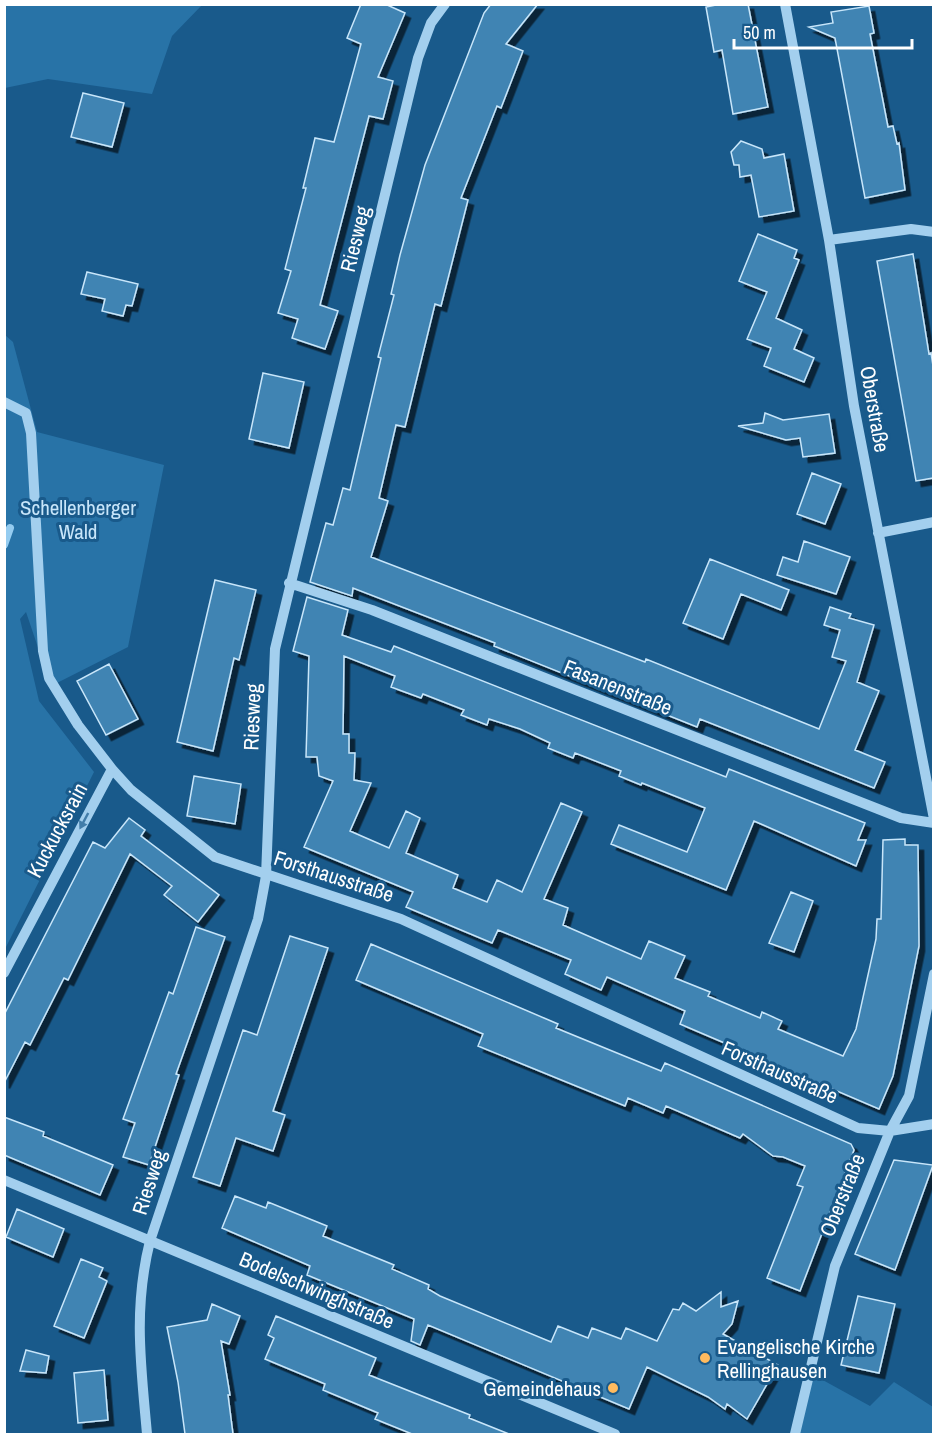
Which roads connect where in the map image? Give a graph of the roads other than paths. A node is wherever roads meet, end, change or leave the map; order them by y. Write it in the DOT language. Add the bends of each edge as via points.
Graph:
graph roads {
  1 [pos="445,4"];
  2 [pos="785,4"];
  3 [pos="933,232"];
  4 [pos="829,240"];
  5 [pos="4,402"];
  6 [pos="933,522"];
  7 [pos="878,533"];
  8 [pos="289,583"];
  9 [pos="112,769"];
  10 [pos="933,821"];
  11 [pos="266,876"];
  12 [pos="4,972"];
  13 [pos="933,974"];
  14 [pos="933,1124"];
  15 [pos="890,1131"];
  16 [pos="4,1180"];
  17 [pos="150,1241"];
  18 [pos="147,1434"];
  19 [pos="615,1434"];
  20 [pos="795,1434"];
  1 -- 8 [label="street, Riesweg" via="431,23 418,58"];
  2 -- 4 [label="street, Oberstraße"];
  3 -- 4 [label="street" via="911,229"];
  4 -- 7 [label="street, Oberstraße"];
  5 -- 9 [label="street, Forsthausstraße" via="26,414 31,433 45,665 78,725"];
  6 -- 7 [label="street"];
  7 -- 10 [label="street, Oberstraße"];
  8 -- 10 [label="street, Fasanenstraße" via="372,610 901,818"];
  8 -- 11 [label="street, Riesweg" via="275,649"];
  9 -- 11 [label="street, Forsthausstraße" via="215,857"];
  9 -- 12 [label="street, Kuckucksrain, one-way"];
  11 -- 15 [label="street, Forsthausstraße" via="402,919 858,1128"];
  11 -- 17 [label="street, Riesweg" via="258,919"];
  13 -- 15 [label="street, Oberstraße" via="909,1096"];
  14 -- 15 [label="street, Forsthausstraße"];
  15 -- 20 [label="street, Oberstraße" via="835,1266"];
  16 -- 17 [label="street, Bodelschwinghstraße"];
  17 -- 18 [label="street, Riesweg" via="141,1278 138,1357"];
  17 -- 19 [label="street, Bodelschwinghstraße"];
}
